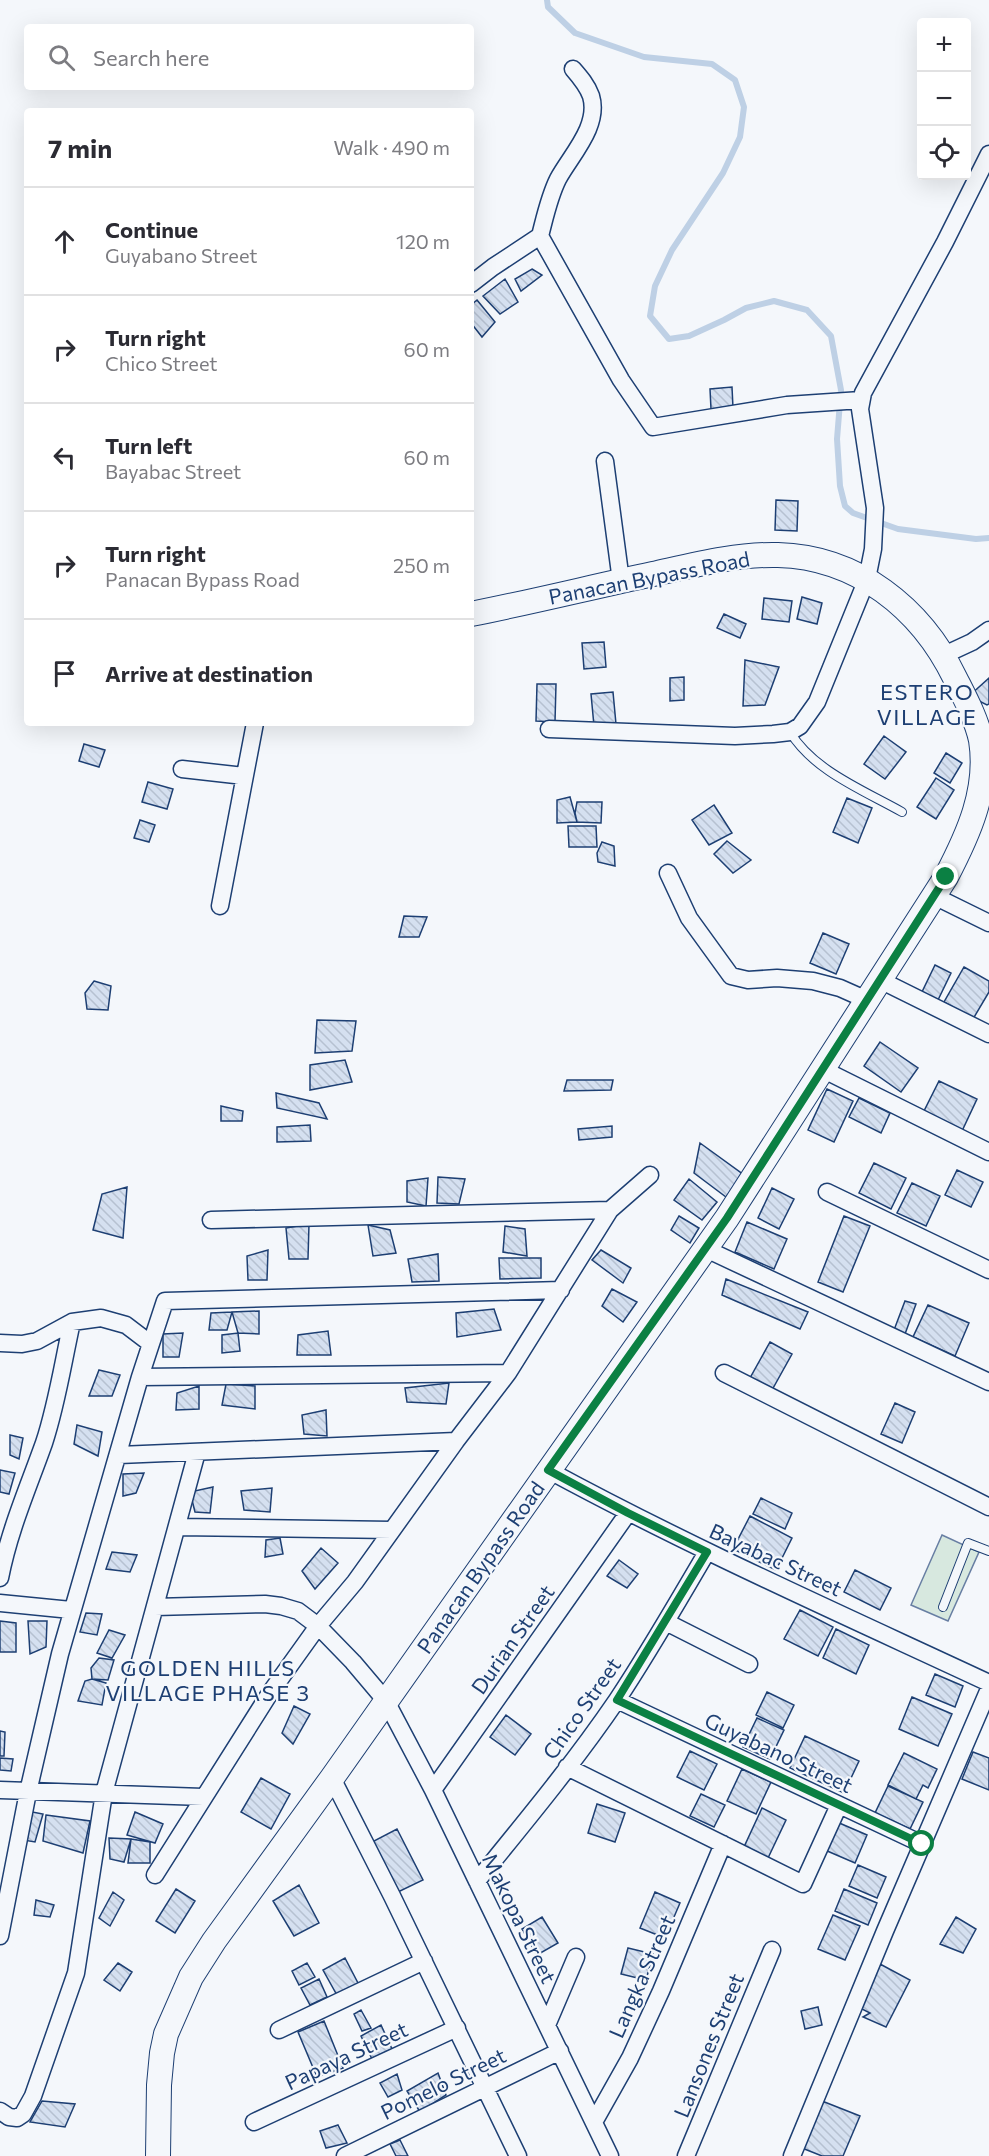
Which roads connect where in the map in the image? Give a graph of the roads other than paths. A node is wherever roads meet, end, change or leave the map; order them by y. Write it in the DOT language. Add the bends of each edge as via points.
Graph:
graph roads {
  1 [pos="573,69"];
  2 [pos="989,154"];
  3 [pos="540,236"];
  4 [pos="474,282"];
  5 [pos="856,400"];
  6 [pos="605,461"];
  7 [pos="867,579"];
  8 [pos="621,581"];
  9 [pos="474,613"];
  10 [pos="989,630"];
  11 [pos="944,655"];
  12 [pos="254,726"];
  13 [pos="549,729"];
  14 [pos="790,732"];
  15 [pos="182,769"];
  16 [pos="244,776"];
  17 [pos="902,812"];
  18 [pos="668,873"];
  19 [pos="934,896"];
  20 [pos="220,906"];
  21 [pos="989,923"];
  22 [pos="880,980"];
  23 [pos="867,1000"];
  24 [pos="989,1034"];
  25 [pos="822,1069"];
  26 [pos="989,1152"];
  27 [pos="650,1176"];
  28 [pos="827,1192"];
  29 [pos="610,1210"];
  30 [pos="211,1220"];
  31 [pos="706,1249"];
  32 [pos="989,1270"];
  33 [pos="561,1290"];
  34 [pos="72,1322"];
  35 [pos="0,1343"];
  36 [pos="151,1344"];
  37 [pos="508,1373"];
  38 [pos="724,1373"];
  39 [pos="140,1377"];
  40 [pos="989,1382"];
  41 [pos="456,1441"];
  42 [pos="197,1452"];
  43 [pos="119,1455"];
  44 [pos="548,1470"];
  45 [pos="989,1508"];
  46 [pos="628,1513"];
  47 [pos="177,1527"];
  48 [pos="392,1530"];
  49 [pos="989,1551"];
  50 [pos="707,1552"];
  51 [pos="0,1578"];
  52 [pos="0,1603"];
  53 [pos="155,1607"];
  54 [pos="943,1607"];
  55 [pos="71,1610"];
  56 [pos="666,1622"];
  57 [pos="318,1626"];
  58 [pos="749,1664"];
  59 [pos="989,1683"];
  60 [pos="989,1689"];
  61 [pos="617,1700"];
  62 [pos="386,1701"];
  63 [pos="567,1767"];
  64 [pos="332,1778"];
  65 [pos="0,1790"];
  66 [pos="433,1790"];
  67 [pos="28,1792"];
  68 [pos="104,1793"];
  69 [pos="203,1797"];
  70 [pos="839,1805"];
  71 [pos="723,1844"];
  72 [pos="922,1844"];
  73 [pos="155,1875"];
  74 [pos="477,1881"];
  75 [pos="0,1936"];
  76 [pos="772,1950"];
  77 [pos="576,1957"];
  78 [pos="424,1961"];
  79 [pos="547,2025"];
  80 [pos="457,2028"];
  81 [pos="279,2030"];
  82 [pos="560,2051"];
  83 [pos="486,2087"];
  84 [pos="0,2111"];
  85 [pos="254,2122"];
  86 [pos="594,2122"];
  87 [pos="516,2155"];
  88 [pos="158,2156"];
  89 [pos="345,2156"];
  90 [pos="610,2156"];
  91 [pos="686,2156"];
  92 [pos="792,2156"];
  1 -- 3 [label="street" via="591,97 590,123 559,178"];
  2 -- 5 [label="street" via="945,242"];
  3 -- 4 [label="street"];
  3 -- 5 [label="street" via="621,381 653,428 770,407"];
  5 -- 7 [label="street" via="875,508"];
  6 -- 8 [label="street"];
  7 -- 8 [label="main road, Panacan Bypass Road" via="825,561 776,555 719,561"];
  7 -- 11 [label="main road, Panacan Bypass Road" via="894,598"];
  7 -- 14 [label="street" via="817,702 800,726"];
  8 -- 9 [label="main road, Panacan Bypass Road"];
  10 -- 11 [label="street"];
  11 -- 19 [label="main road, Panacan Bypass Road" via="971,712 985,765 981,798 968,836"];
  12 -- 16 [label="street"];
  13 -- 14 [label="street" via="735,736"];
  14 -- 17 [label="lane" via="820,765"];
  15 -- 16 [label="street"];
  16 -- 20 [label="street"];
  18 -- 23 [label="street" via="689,918 731,976 813,981"];
  19 -- 21 [label="street"];
  19 -- 22 [label="main road, Panacan Bypass Road"];
  22 -- 23 [label="main road, Panacan Bypass Road"];
  22 -- 24 [label="street"];
  23 -- 25 [label="main road, Panacan Bypass Road"];
  25 -- 26 [label="street"];
  25 -- 31 [label="main road, Panacan Bypass Road"];
  27 -- 29 [label="street"];
  28 -- 32 [label="street"];
  29 -- 30 [label="street"];
  29 -- 33 [label="street"];
  31 -- 40 [label="street"];
  31 -- 44 [label="main road, Panacan Bypass Road"];
  33 -- 36 [label="street" via="165,1301"];
  33 -- 37 [label="street"];
  34 -- 35 [label="street" via="36,1341"];
  34 -- 36 [label="street" via="101,1318 115,1321"];
  34 -- 51 [label="street" via="50,1421"];
  36 -- 39 [label="street"];
  37 -- 39 [label="street"];
  37 -- 41 [label="street"];
  38 -- 45 [label="street"];
  39 -- 43 [label="street"];
  41 -- 42 [label="street"];
  41 -- 48 [label="street"];
  42 -- 43 [label="street"];
  42 -- 47 [label="street"];
  43 -- 55 [label="street"];
  44 -- 46 [label="street, Bayabac Street"];
  44 -- 62 [label="main road, Panacan Bypass Road"];
  46 -- 50 [label="street, Bayabac Street"];
  46 -- 66 [label="street, Durian Street"];
  47 -- 48 [label="street"];
  47 -- 53 [label="street"];
  48 -- 57 [label="street"];
  49 -- 54 [label="lane" via="968,1543"];
  50 -- 56 [label="street, Chico Street"];
  50 -- 59 [label="street, Bayabac Street"];
  52 -- 55 [label="street"];
  53 -- 57 [label="street, Makopa Street" via="273,1605 298,1611"];
  53 -- 68 [label="street"];
  55 -- 67 [label="street"];
  56 -- 58 [label="street"];
  56 -- 61 [label="street, Chico Street"];
  57 -- 62 [label="street, Makopa Street"];
  57 -- 69 [label="street"];
  60 -- 72 [label="street"];
  61 -- 63 [label="street, Chico Street"];
  61 -- 70 [label="street, Guyabano Street"];
  62 -- 64 [label="main road, Panacan Bypass Road"];
  62 -- 66 [label="street, Makopa Street"];
  63 -- 71 [label="street"];
  63 -- 74 [label="street, Chico Street"];
  64 -- 78 [label="street"];
  64 -- 88 [label="main road, Panacan Bypass Road" via="213,1941 178,2004 162,2053"];
  65 -- 67 [label="street"];
  66 -- 74 [label="street, Makopa Street"];
  67 -- 68 [label="street"];
  67 -- 75 [label="street"];
  68 -- 69 [label="street"];
  68 -- 84 [label="street" via="76,1973 66,2004 24,2114 14,2118"];
  69 -- 73 [label="street"];
  70 -- 71 [label="street" via="803,1884"];
  70 -- 72 [label="street, Guyabano Street"];
  71 -- 86 [label="street, Langka Street" via="630,2058"];
  72 -- 92 [label="street"];
  74 -- 79 [label="street, Makopa Street"];
  76 -- 91 [label="street, Lansones Street"];
  77 -- 79 [label="street"];
  78 -- 80 [label="street"];
  78 -- 81 [label="street"];
  79 -- 82 [label="street, Makopa Street"];
  80 -- 83 [label="street"];
  80 -- 85 [label="street, Papaya Street"];
  82 -- 83 [label="street, Pomelo Street"];
  82 -- 86 [label="street, Makopa Street"];
  83 -- 87 [label="street"];
  83 -- 89 [label="street, Pomelo Street"];
  86 -- 90 [label="street, Makopa Street"];
}
